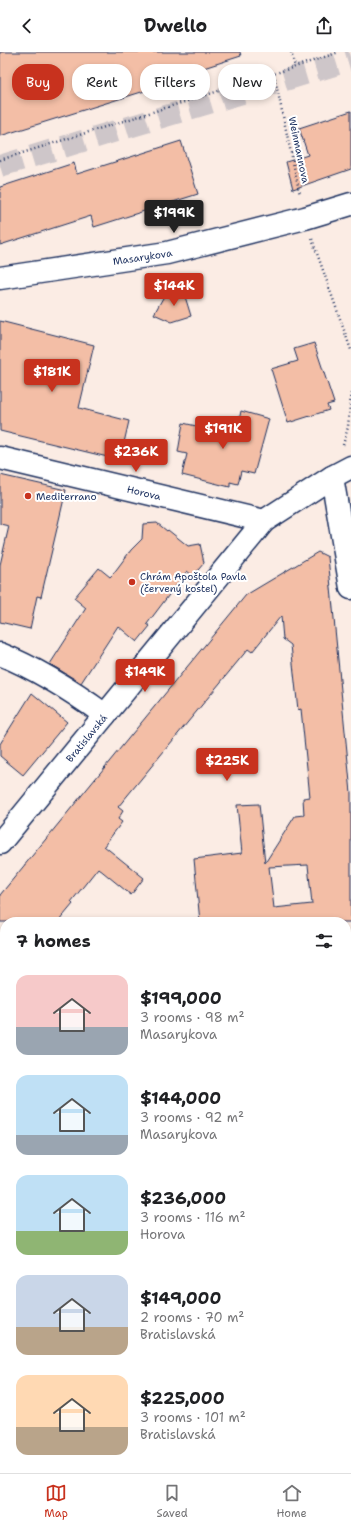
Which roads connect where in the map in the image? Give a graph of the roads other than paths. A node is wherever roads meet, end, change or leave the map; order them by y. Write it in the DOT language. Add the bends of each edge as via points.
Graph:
graph roads {
  1 [pos="351,204"];
  2 [pos="0,278"];
  3 [pos="0,458"];
  4 [pos="342,472"];
  5 [pos="264,521"];
  6 [pos="351,588"];
  7 [pos="0,654"];
  8 [pos="105,714"];
  9 [pos="0,843"];
  1 -- 2 [label="street, Masarykova" via="167,253"];
  3 -- 5 [label="street, Horova"];
  4 -- 5 [label="street, Bratislavská"];
  4 -- 6 [label="street"];
  5 -- 8 [label="street, Bratislavská"];
  7 -- 8 [label="street" via="56,681"];
  8 -- 9 [label="street, Bratislavská"];
}
